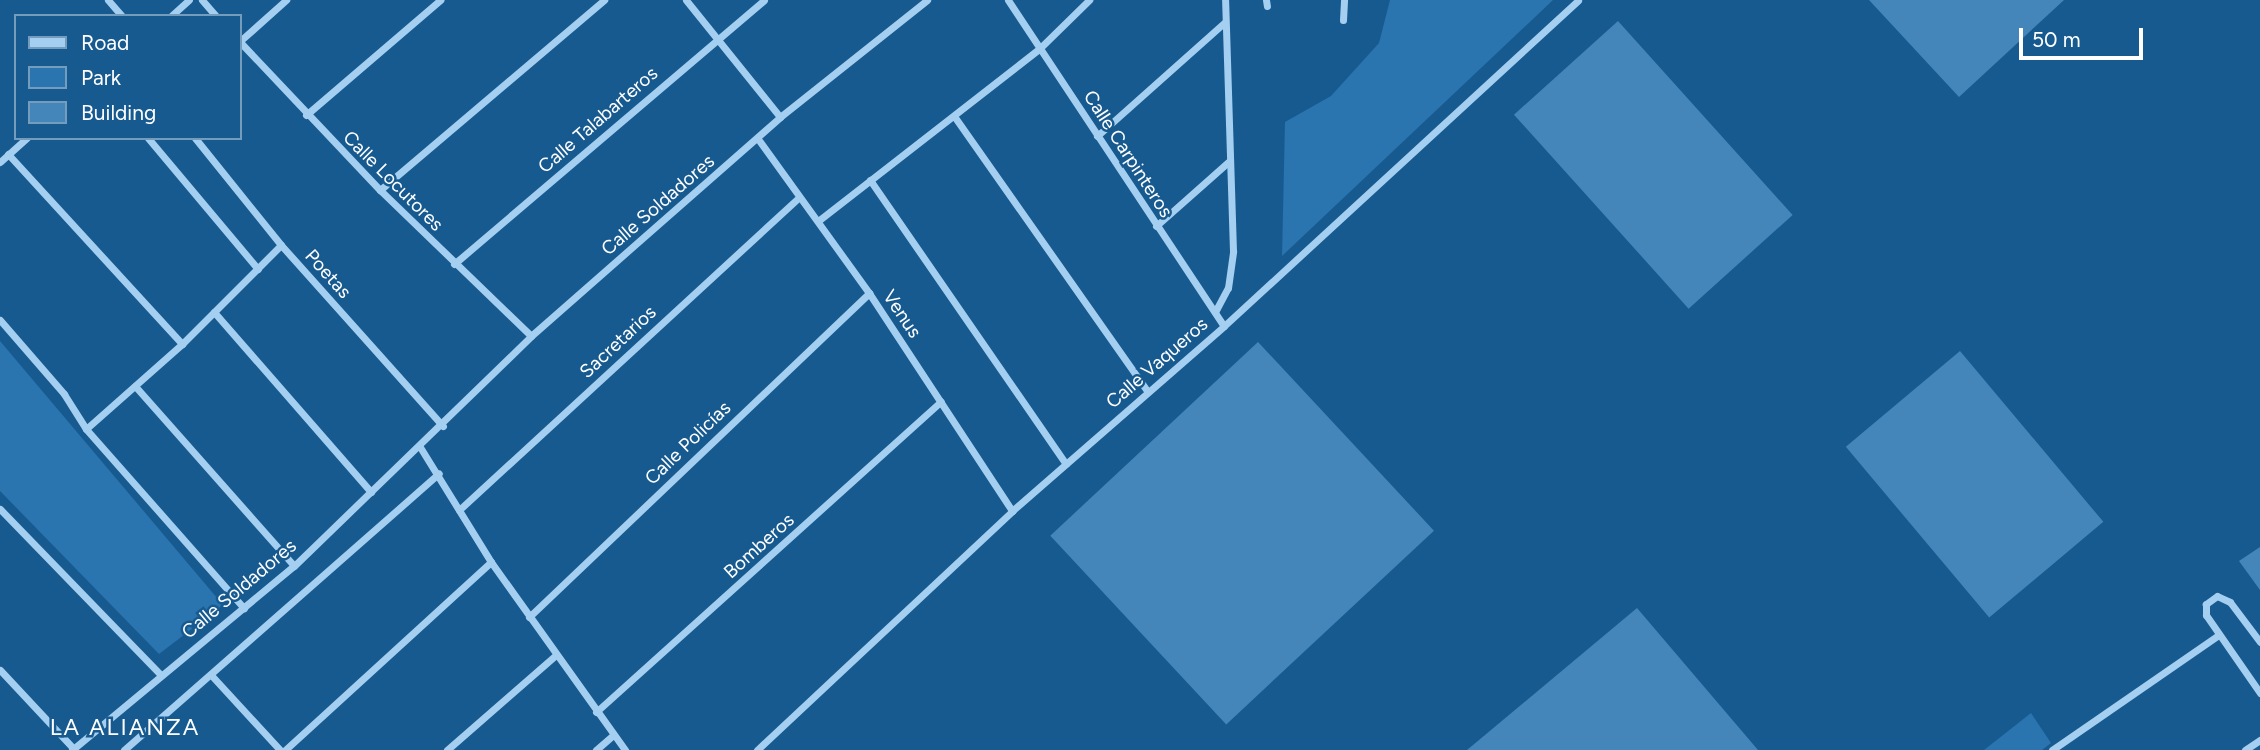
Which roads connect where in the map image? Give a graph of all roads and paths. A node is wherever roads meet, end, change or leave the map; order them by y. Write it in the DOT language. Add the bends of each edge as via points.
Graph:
graph roads {
  1 [pos="108,0"];
  2 [pos="189,0"];
  3 [pos="202,0"];
  4 [pos="286,0"];
  5 [pos="440,0"];
  6 [pos="604,0"];
  7 [pos="686,0"];
  8 [pos="764,0"];
  9 [pos="927,0"];
  10 [pos="1008,0"];
  11 [pos="1089,0"];
  12 [pos="1225,0"];
  13 [pos="1344,0"];
  14 [pos="1578,0"];
  15 [pos="120,14"];
  16 [pos="173,14"];
  17 [pos="214,14"];
  18 [pos="1343,20"];
  19 [pos="1225,22"];
  20 [pos="242,39"];
  21 [pos="716,39"];
  22 [pos="242,43"];
  23 [pos="1040,48"];
  24 [pos="306,115"];
  25 [pos="954,116"];
  26 [pos="780,117"];
  27 [pos="1097,136"];
  28 [pos="758,139"];
  29 [pos="25,140"];
  30 [pos="150,140"];
  31 [pos="197,140"];
  32 [pos="8,154"];
  33 [pos="0,162"];
  34 [pos="1228,162"];
  35 [pos="870,180"];
  36 [pos="380,190"];
  37 [pos="799,197"];
  38 [pos="818,221"];
  39 [pos="1156,226"];
  40 [pos="281,245"];
  41 [pos="454,264"];
  42 [pos="258,268"];
  43 [pos="869,293"];
  44 [pos="214,312"];
  45 [pos="1215,313"];
  46 [pos="0,320"];
  47 [pos="1224,326"];
  48 [pos="531,336"];
  49 [pos="182,344"];
  50 [pos="135,386"];
  51 [pos="1148,392"];
  52 [pos="940,401"];
  53 [pos="443,426"];
  54 [pos="86,429"];
  55 [pos="420,447"];
  56 [pos="1066,464"];
  57 [pos="439,473"];
  58 [pos="371,492"];
  59 [pos="0,509"];
  60 [pos="459,510"];
  61 [pos="1013,511"];
  62 [pos="491,562"];
  63 [pos="294,566"];
  64 [pos="244,608"];
  65 [pos="529,617"];
  66 [pos="2220,635"];
  67 [pos="2260,642"];
  68 [pos="556,654"];
  69 [pos="0,670"];
  70 [pos="160,674"];
  71 [pos="212,676"];
  72 [pos="2260,693"];
  73 [pos="596,712"];
  74 [pos="613,734"];
  75 [pos="2260,740"];
  76 [pos="73,749"];
  77 [pos="124,750"];
  78 [pos="282,750"];
  79 [pos="447,750"];
  80 [pos="596,750"];
  81 [pos="625,750"];
  82 [pos="757,750"];
  83 [pos="2052,750"];
  84 [pos="2245,750"];
  1 -- 15 [label="street"];
  2 -- 16 [label="street"];
  3 -- 17 [label="street"];
  4 -- 20 [label="street"];
  5 -- 24 [label="street"];
  6 -- 36 [label="street"];
  7 -- 21 [label="street"];
  8 -- 21 [label="street, Calle Talabarteros"];
  9 -- 26 [label="street, Calle Soldadores"];
  10 -- 23 [label="street, Calle Carpinteros"];
  11 -- 23 [label="street"];
  12 -- 19 [label="street"];
  13 -- 18 [label="street"];
  14 -- 47 [label="street, Calle Vaqueros"];
  19 -- 27 [label="street"];
  19 -- 34 [label="street"];
  21 -- 26 [label="street"];
  21 -- 41 [label="street, Calle Talabarteros"];
  22 -- 24 [label="street, Calle Locutores"];
  23 -- 25 [label="street"];
  23 -- 27 [label="street, Calle Carpinteros"];
  24 -- 36 [label="street, Calle Locutores"];
  25 -- 35 [label="street"];
  25 -- 51 [label="street"];
  26 -- 28 [label="street, Calle Soldadores"];
  27 -- 39 [label="street, Calle Carpinteros"];
  28 -- 37 [label="street, Venus"];
  28 -- 48 [label="street, Calle Soldadores"];
  29 -- 32 [label="street"];
  30 -- 42 [label="street"];
  31 -- 40 [label="street, Poetas"];
  32 -- 33 [label="street"];
  32 -- 49 [label="street"];
  34 -- 39 [label="street"];
  34 -- 45 [label="street" via="1233,251 1228,288"];
  35 -- 38 [label="street"];
  35 -- 56 [label="street"];
  36 -- 41 [label="street, Calle Locutores"];
  37 -- 38 [label="street, Venus"];
  37 -- 60 [label="street, Sacretarios"];
  38 -- 43 [label="street, Venus"];
  39 -- 45 [label="street, Calle Carpinteros"];
  40 -- 42 [label="street"];
  40 -- 53 [label="street, Poetas"];
  41 -- 48 [label="street, Calle Locutores"];
  42 -- 44 [label="street"];
  43 -- 52 [label="street, Venus"];
  43 -- 65 [label="street, Calle Policías"];
  44 -- 49 [label="street"];
  44 -- 58 [label="street"];
  45 -- 47 [label="street, Calle Carpinteros"];
  46 -- 54 [label="street" via="64,394"];
  47 -- 51 [label="street, Calle Vaqueros"];
  48 -- 53 [label="street, Calle Soldadores"];
  49 -- 50 [label="street"];
  50 -- 54 [label="street"];
  50 -- 63 [label="street"];
  51 -- 56 [label="street, Calle Vaqueros"];
  52 -- 61 [label="street, Venus"];
  52 -- 73 [label="street, Bomberos"];
  53 -- 55 [label="street, Calle Soldadores"];
  54 -- 64 [label="street"];
  55 -- 57 [label="street"];
  55 -- 58 [label="street, Calle Soldadores"];
  56 -- 61 [label="street, Calle Vaqueros"];
  57 -- 60 [label="street"];
  57 -- 71 [label="street"];
  58 -- 63 [label="street, Calle Soldadores"];
  59 -- 70 [label="street"];
  60 -- 62 [label="street"];
  61 -- 82 [label="street, Calle Vaqueros"];
  62 -- 65 [label="street"];
  62 -- 78 [label="street"];
  63 -- 64 [label="street, Calle Soldadores"];
  64 -- 70 [label="street, Calle Soldadores"];
  65 -- 68 [label="street"];
  66 -- 67 [label="street" via="2205,609 2217,596 2230,602"];
  66 -- 72 [label="street"];
  66 -- 83 [label="street"];
  68 -- 73 [label="street"];
  68 -- 79 [label="street"];
  69 -- 76 [label="street"];
  70 -- 76 [label="street, Calle Soldadores"];
  71 -- 77 [label="street"];
  71 -- 78 [label="street"];
  73 -- 74 [label="street"];
  74 -- 80 [label="street"];
  74 -- 81 [label="street"];
  75 -- 84 [label="street"];
}
